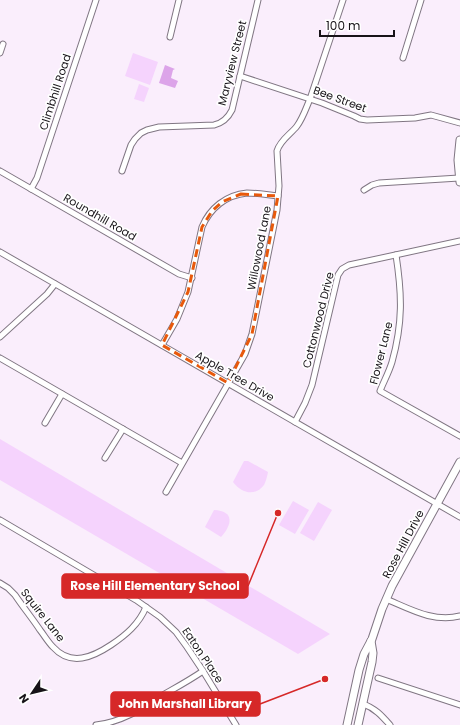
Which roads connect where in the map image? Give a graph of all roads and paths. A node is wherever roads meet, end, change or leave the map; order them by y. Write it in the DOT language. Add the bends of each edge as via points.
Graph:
graph roads {
  1 [pos="96,0"];
  2 [pos="179,0"];
  3 [pos="258,0"];
  4 [pos="343,0"];
  5 [pos="421,0"];
  6 [pos="170,37"];
  7 [pos="3,44"];
  8 [pos="0,53"];
  9 [pos="403,58"];
  10 [pos="240,76"];
  11 [pos="310,99"];
  12 [pos="460,123"];
  13 [pos="460,140"];
  14 [pos="0,171"];
  15 [pos="122,171"];
  16 [pos="460,180"];
  17 [pos="31,189"];
  18 [pos="364,190"];
  19 [pos="278,196"];
  20 [pos="460,242"];
  21 [pos="0,252"];
  22 [pos="396,255"];
  23 [pos="192,278"];
  24 [pos="55,284"];
  25 [pos="0,336"];
  26 [pos="162,346"];
  27 [pos="0,358"];
  28 [pos="228,384"];
  29 [pos="62,394"];
  30 [pos="295,422"];
  31 [pos="45,423"];
  32 [pos="123,429"];
  33 [pos="460,436"];
  34 [pos="105,458"];
  35 [pos="460,462"];
  36 [pos="182,463"];
  37 [pos="166,492"];
  38 [pos="437,504"];
  39 [pos="460,516"];
  40 [pos="0,520"];
  41 [pos="0,583"];
  42 [pos="386,599"];
  43 [pos="146,607"];
  44 [pos="460,616"];
  45 [pos="371,640"];
  46 [pos="203,671"];
  47 [pos="378,678"];
  48 [pos="363,704"];
  49 [pos="460,705"];
  50 [pos="96,725"];
  51 [pos="236,725"];
  52 [pos="347,725"];
  53 [pos="358,725"];
  54 [pos="390,725"];
  1 -- 17 [label="street, Climbhill Road" via="37,178"];
  2 -- 6 [label="street"];
  3 -- 10 [label="street, Maryview Street"];
  4 -- 11 [label="street, Willowood Lane"];
  5 -- 9 [label="street"];
  7 -- 8 [label="street"];
  10 -- 11 [label="street, Bee Street"];
  10 -- 15 [label="street, Maryview Street" via="232,110 226,119 214,125 159,127 141,133 131,145"];
  11 -- 12 [label="street, Bee Street" via="360,119 431,115"];
  11 -- 19 [label="street, Willowood Lane" via="299,123 278,146"];
  13 -- 16 [label="street"];
  14 -- 17 [label="street, Roundhill Road"];
  16 -- 18 [label="street" via="379,183"];
  17 -- 23 [label="street, Roundhill Road" via="180,274"];
  19 -- 23 [label="street" via="242,194 228,198 216,206 202,227"];
  19 -- 28 [label="street, Willowood Lane" via="252,334 245,354"];
  20 -- 22 [label="street, Cottonwood Drive"];
  21 -- 24 [label="street, Apple Tree Drive"];
  22 -- 30 [label="street, Cottonwood Drive" via="340,267 312,385"];
  22 -- 33 [label="street, Flower Lane" via="401,293 400,325 391,363 380,390"];
  23 -- 26 [label="street" via="183,307"];
  24 -- 25 [label="street"];
  24 -- 26 [label="street, Apple Tree Drive"];
  26 -- 28 [label="street, Apple Tree Drive"];
  27 -- 29 [label="street"];
  28 -- 30 [label="street, Apple Tree Drive"];
  28 -- 36 [label="street, Willowood Lane"];
  29 -- 31 [label="street"];
  29 -- 32 [label="street"];
  30 -- 38 [label="street, Apple Tree Drive"];
  32 -- 34 [label="street"];
  32 -- 36 [label="street"];
  35 -- 38 [label="street, Rose Hill Drive"];
  36 -- 37 [label="street, Willowood Lane"];
  38 -- 39 [label="street, Apple Tree Drive"];
  38 -- 42 [label="street, Rose Hill Drive"];
  40 -- 43 [label="street, Eaton Place"];
  41 -- 43 [label="street, Squire Lane" via="15,595 54,649 70,657 90,657 116,642 135,625"];
  42 -- 44 [label="street" via="429,616"];
  42 -- 45 [label="street, Rose Hill Drive"];
  43 -- 46 [label="street, Eaton Place" via="176,632"];
  45 -- 48 [label="street, Rose Hill Drive" via="372,662"];
  45 -- 52 [label="street, Rose Hill Drive" via="359,670"];
  46 -- 50 [label="street" via="136,712 113,722"];
  46 -- 51 [label="street, Eaton Place"];
  47 -- 49 [label="street"];
  48 -- 53 [label="street, Rose Hill Drive"];
  48 -- 54 [label="street" via="376,710"];
}
